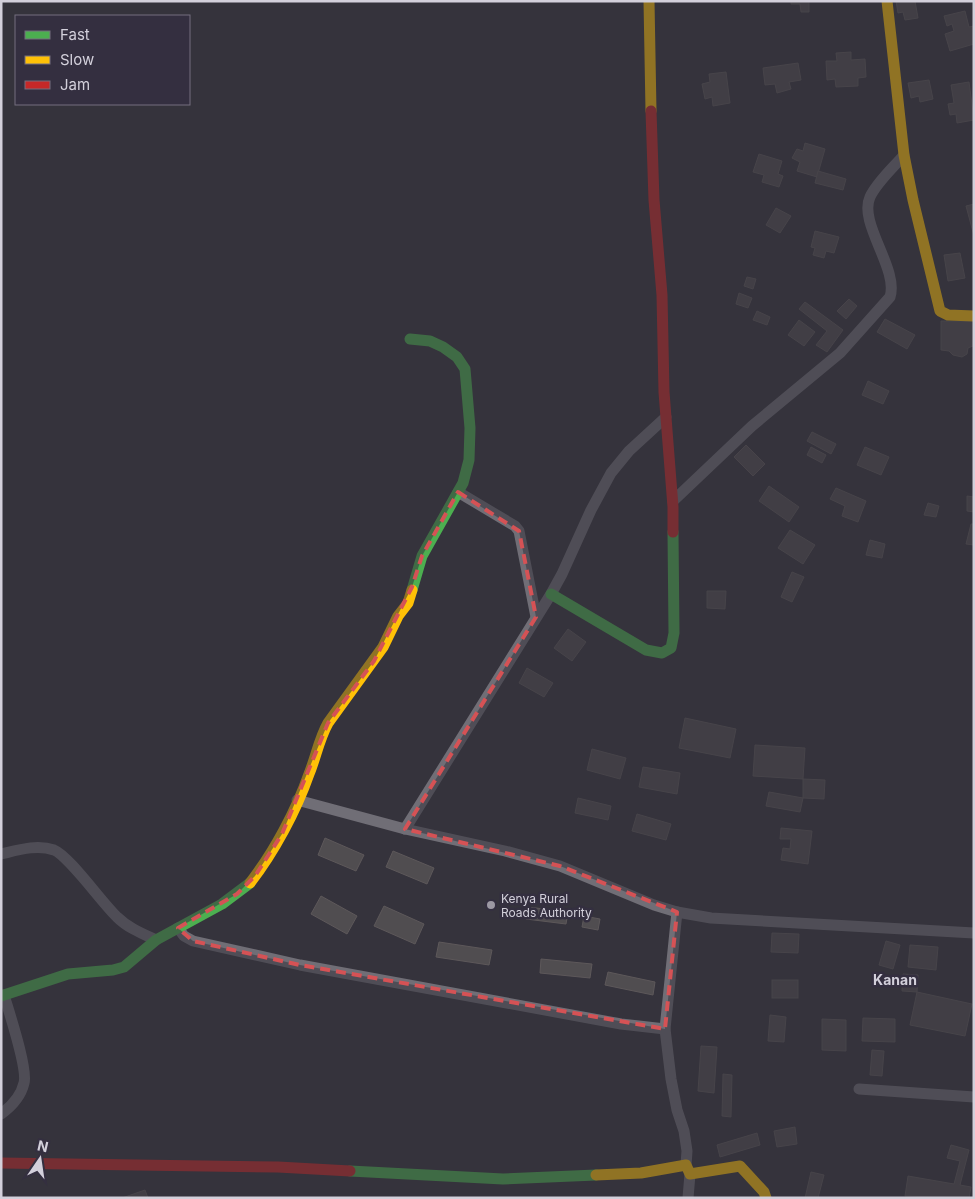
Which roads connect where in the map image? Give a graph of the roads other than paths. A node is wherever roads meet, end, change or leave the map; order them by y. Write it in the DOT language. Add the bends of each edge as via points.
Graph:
graph roads {
  1 [pos="649,1"];
  2 [pos="887,1"];
  3 [pos="904,155"];
  4 [pos="974,316"];
  5 [pos="410,339"];
  6 [pos="666,417"];
  7 [pos="458,492"];
  8 [pos="673,501"];
  9 [pos="551,594"];
  10 [pos="536,617"];
  11 [pos="297,800"];
  12 [pos="404,829"];
  13 [pos="1,854"];
  14 [pos="677,912"];
  15 [pos="178,928"];
  16 [pos="974,933"];
  17 [pos="156,940"];
  18 [pos="3,995"];
  19 [pos="664,1029"];
  20 [pos="859,1089"];
  21 [pos="974,1096"];
  22 [pos="1,1114"];
  23 [pos="1,1163"];
  24 [pos="688,1170"];
  25 [pos="688,1198"];
  26 [pos="766,1198"];
  1 -- 6 [label="street" via="654,200 662,294"];
  2 -- 3 [label="street"];
  3 -- 4 [label="street" via="940,311 948,315"];
  3 -- 8 [label="street" via="875,189 868,205 890,278 890,297 840,353 752,426"];
  5 -- 7 [label="street" via="430,341 443,347 457,356 465,369 469,460"];
  6 -- 8 [label="street"];
  6 -- 9 [label="street" via="629,451 611,473"];
  7 -- 10 [label="street" via="519,531"];
  7 -- 11 [label="street" via="422,556 408,602 383,647 328,723"];
  8 -- 9 [label="street" via="675,600 671,648 662,653 646,650"];
  9 -- 10 [label="street"];
  10 -- 12 [label="street"];
  11 -- 12 [label="street"];
  11 -- 15 [label="street" via="282,834 247,886"];
  12 -- 14 [label="street" via="560,866 628,896"];
  13 -- 17 [label="street" via="38,847 55,850 68,860 118,918"];
  14 -- 16 [label="street" via="711,918"];
  14 -- 19 [label="street"];
  15 -- 17 [label="street"];
  15 -- 19 [label="street" via="193,941 300,965 621,1024"];
  17 -- 18 [label="street" via="122,967 79,972"];
  18 -- 22 [label="street" via="24,1068 24,1082 16,1100"];
  19 -- 24 [label="street" via="677,1110 684,1131"];
  20 -- 21 [label="street"];
  23 -- 24 [label="street" via="278,1167 503,1179"];
  24 -- 25 [label="street"];
  24 -- 26 [label="street" via="740,1166"];
}
